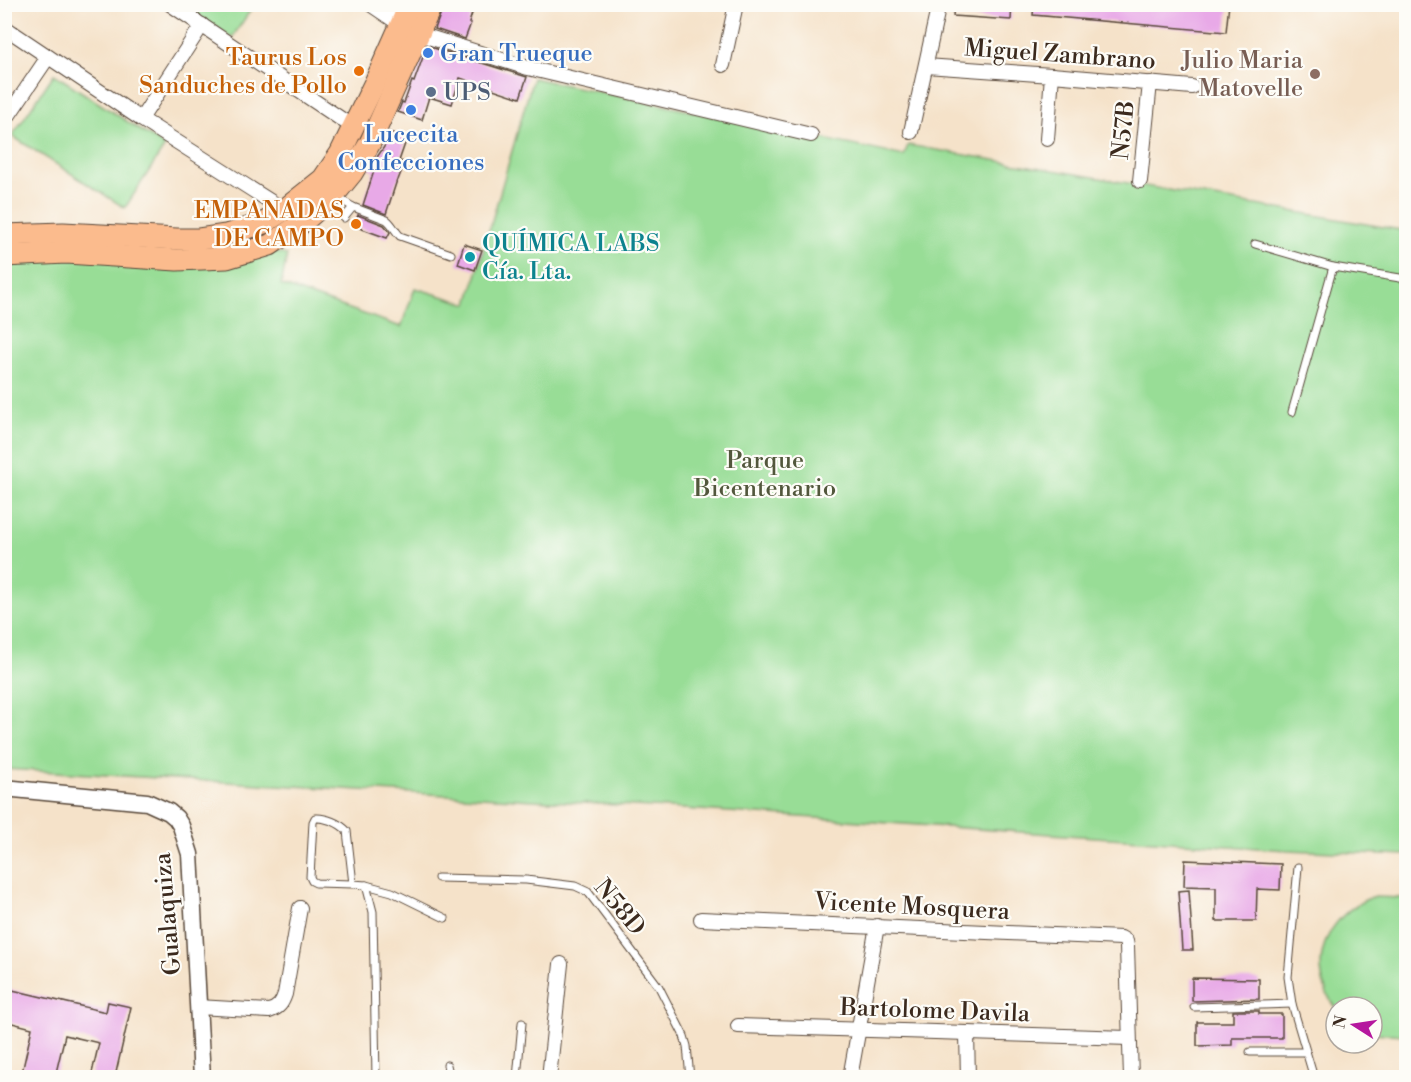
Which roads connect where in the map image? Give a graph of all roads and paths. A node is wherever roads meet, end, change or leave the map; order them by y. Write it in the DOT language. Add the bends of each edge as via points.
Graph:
graph roads {
  1 [pos="170,4"];
  2 [pos="370,4"];
  3 [pos="410,4"];
  4 [pos="432,4"];
  5 [pos="736,4"];
  6 [pos="939,4"];
  7 [pos="202,25"];
  8 [pos="4,27"];
  9 [pos="410,30"];
  10 [pos="48,57"];
  11 [pos="723,65"];
  12 [pos="926,66"];
  13 [pos="1052,75"];
  14 [pos="1150,83"];
  15 [pos="386,84"];
  16 [pos="1192,87"];
  17 [pos="141,118"];
  18 [pos="4,122"];
  19 [pos="353,128"];
  20 [pos="911,132"];
  21 [pos="811,135"];
  22 [pos="1047,140"];
  23 [pos="1140,181"];
  24 [pos="334,195"];
  25 [pos="353,207"];
  26 [pos="284,210"];
  27 [pos="344,218"];
  28 [pos="4,235"];
  29 [pos="77,244"];
  30 [pos="1255,244"];
  31 [pos="451,254"];
  32 [pos="4,256"];
  33 [pos="1334,267"];
  34 [pos="1407,279"];
  35 [pos="1292,412"];
  36 [pos="4,788"];
  37 [pos="1298,867"];
  38 [pos="438,878"];
  39 [pos="353,884"];
  40 [pos="366,885"];
  41 [pos="300,908"];
  42 [pos="446,918"];
  43 [pos="701,919"];
  44 [pos="877,927"];
  45 [pos="561,964"];
  46 [pos="1292,1004"];
  47 [pos="198,1007"];
  48 [pos="1194,1007"];
  49 [pos="522,1023"];
  50 [pos="738,1026"];
  51 [pos="858,1029"];
  52 [pos="967,1034"];
  53 [pos="1130,1038"];
  54 [pos="1250,1052"];
  55 [pos="1305,1052"];
  56 [pos="447,1065"];
  57 [pos="202,1077"];
  58 [pos="376,1077"];
  59 [pos="450,1077"];
  60 [pos="517,1077"];
  61 [pos="549,1077"];
  62 [pos="690,1077"];
  63 [pos="850,1077"];
  64 [pos="968,1077"];
  65 [pos="1131,1077"];
  66 [pos="1314,1077"];
  1 -- 7 [label="street"];
  2 -- 9 [label="street"];
  3 -- 9 [label="main road"];
  4 -- 9 [label="main road"];
  5 -- 11 [label="street"];
  6 -- 12 [label="street"];
  7 -- 17 [label="street"];
  7 -- 19 [label="street"];
  8 -- 10 [label="street"];
  9 -- 15 [label="main road"];
  9 -- 21 [label="street" via="528,68"];
  10 -- 17 [label="street"];
  10 -- 18 [label="street"];
  12 -- 13 [label="street, Miguel Zambrano"];
  12 -- 20 [label="street"];
  13 -- 14 [label="street, Miguel Zambrano"];
  13 -- 22 [label="street"];
  14 -- 16 [label="street, Miguel Zambrano"];
  14 -- 23 [label="street, N57B"];
  15 -- 19 [label="main road"];
  15 -- 24 [label="main road" via="370,143"];
  17 -- 26 [label="street"];
  19 -- 26 [label="main road" via="323,179"];
  24 -- 25 [label="lane"];
  24 -- 29 [label="main road" via="270,245 227,258 177,260"];
  25 -- 27 [label="lane"];
  25 -- 31 [label="lane" via="387,220 400,236"];
  26 -- 29 [label="main road" via="264,223 225,235"];
  28 -- 29 [label="main road" via="63,233"];
  29 -- 32 [label="main road"];
  30 -- 33 [label="lane"];
  33 -- 34 [label="lane"];
  33 -- 35 [label="lane"];
  36 -- 47 [label="street, Gualaquiza" via="137,800 162,808 176,818 190,854"];
  37 -- 46 [label="lane" via="1288,977"];
  38 -- 62 [label="lane, N58D" via="526,880 575,886 588,892 659,987 684,1036"];
  39 -- 39 [label="lane" via="347,831 336,823 315,818 312,881"];
  39 -- 40 [label="lane"];
  40 -- 42 [label="lane" via="392,892"];
  40 -- 58 [label="lane" via="373,912"];
  41 -- 47 [label="street" via="280,1006 269,1011"];
  43 -- 44 [label="street, Vicente Mosquera"];
  44 -- 51 [label="street"];
  44 -- 53 [label="street, Vicente Mosquera" via="1121,938 1127,946"];
  45 -- 61 [label="street"];
  46 -- 48 [label="lane"];
  46 -- 55 [label="lane"];
  47 -- 57 [label="street, Gualaquiza"];
  49 -- 60 [label="lane"];
  50 -- 51 [label="street, Bartolome Davila"];
  51 -- 52 [label="street, Bartolome Davila"];
  51 -- 63 [label="street"];
  52 -- 53 [label="street, Bartolome Davila"];
  52 -- 64 [label="street"];
  53 -- 65 [label="street"];
  54 -- 55 [label="lane"];
  55 -- 66 [label="lane"];
  56 -- 59 [label="lane"];
}
